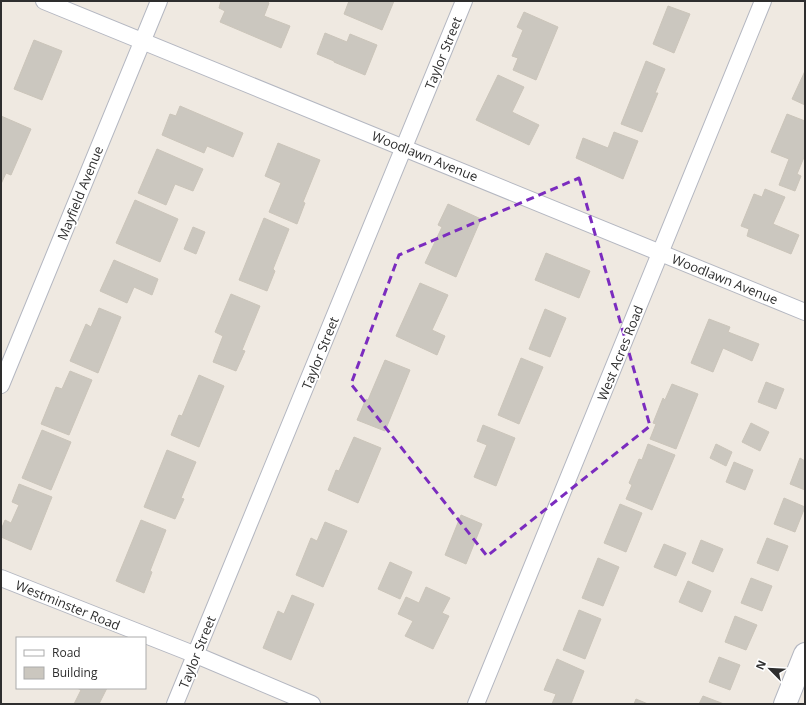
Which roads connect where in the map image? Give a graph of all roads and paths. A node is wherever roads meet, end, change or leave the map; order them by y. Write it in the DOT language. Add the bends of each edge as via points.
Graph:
graph roads {
  1 [pos="44,1"];
  2 [pos="159,1"];
  3 [pos="464,1"];
  4 [pos="763,1"];
  5 [pos="142,41"];
  6 [pos="404,147"];
  7 [pos="660,253"];
  8 [pos="805,312"];
  9 [pos="1,385"];
  10 [pos="1,578"];
  11 [pos="805,654"];
  12 [pos="196,655"];
  13 [pos="175,704"];
  14 [pos="312,704"];
  15 [pos="476,704"];
  16 [pos="785,704"];
  1 -- 5 [label="street, Woodlawn Avenue"];
  2 -- 5 [label="street, Mayfield Avenue"];
  3 -- 6 [label="street, Taylor Street"];
  4 -- 7 [label="street, West Acres Road"];
  5 -- 6 [label="street, Woodlawn Avenue"];
  5 -- 9 [label="street, Mayfield Avenue"];
  6 -- 7 [label="street, Woodlawn Avenue"];
  6 -- 12 [label="street, Taylor Street"];
  7 -- 8 [label="street, Woodlawn Avenue"];
  7 -- 15 [label="street, West Acres Road"];
  10 -- 12 [label="street, Westminster Road"];
  11 -- 16 [label="street"];
  12 -- 13 [label="street, Taylor Street"];
  12 -- 14 [label="street, Westminster Road"];
}
